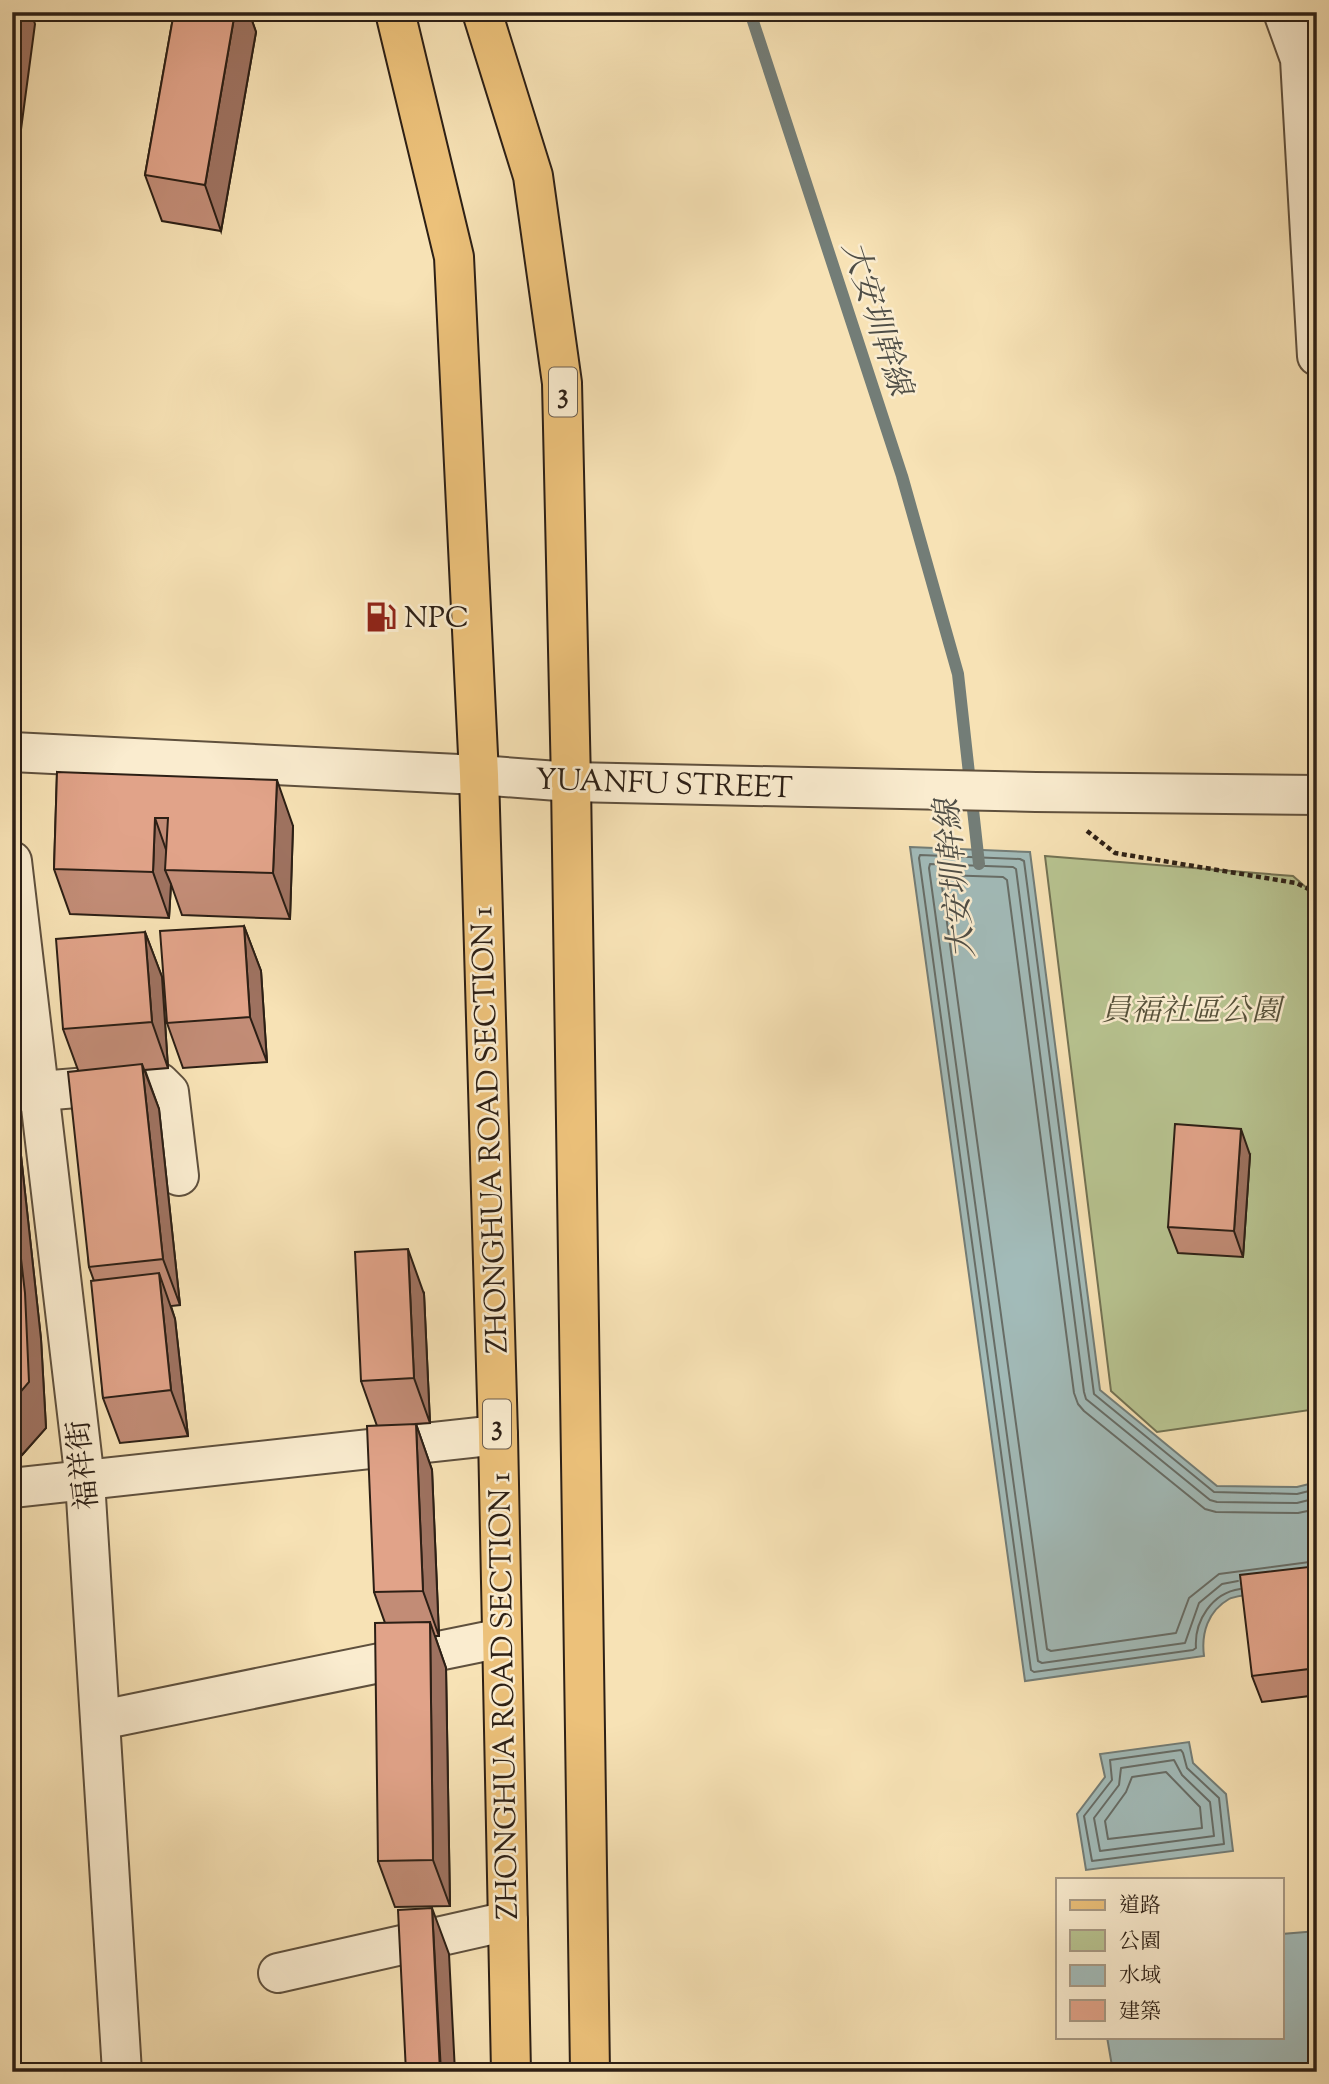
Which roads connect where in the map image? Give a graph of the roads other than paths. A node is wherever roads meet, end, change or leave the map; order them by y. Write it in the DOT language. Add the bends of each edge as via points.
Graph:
graph roads {
  1 [pos="395,12"];
  2 [pos="482,12"];
  3 [pos="1283,12"];
  4 [pos="1317,356"];
  5 [pos="12,752"];
  6 [pos="479,775"];
  7 [pos="571,782"];
  8 [pos="1309,794"];
  9 [pos="12,861"];
  10 [pos="26,1091"];
  11 [pos="178,1175"];
  12 [pos="498,1435"];
  13 [pos="85,1481"];
  14 [pos="12,1488"];
  15 [pos="502,1638"];
  16 [pos="101,1720"];
  17 [pos="508,1921"];
  18 [pos="278,1973"];
  19 [pos="122,2072"];
  20 [pos="510,2072"];
  21 [pos="590,2072"];
  1 -- 6 [label="main road, 3" via="454,257"];
  2 -- 7 [label="main road, 3" via="533,176 562,383"];
  3 -- 4 [label="street" via="1300,59"];
  5 -- 6 [label="street, YUANFU STREET"];
  6 -- 7 [label="street, YUANFU STREET"];
  6 -- 12 [label="main road, ZHONGHUA ROAD SECTION 1 / 3"];
  7 -- 8 [label="street, YUANFU STREET"];
  7 -- 21 [label="main road, 3"];
  9 -- 10 [label="street, 福祥街"];
  10 -- 11 [label="street" via="160,1083 169,1092"];
  10 -- 13 [label="street, 福祥街"];
  12 -- 13 [label="street"];
  12 -- 15 [label="main road, ZHONGHUA ROAD SECTION 1 / 3"];
  13 -- 14 [label="street"];
  13 -- 16 [label="street, 福祥街"];
  15 -- 16 [label="street"];
  15 -- 17 [label="main road, ZHONGHUA ROAD SECTION 1 / 3"];
  16 -- 19 [label="street, 福祥街"];
  17 -- 18 [label="street"];
  17 -- 20 [label="main road, ZHONGHUA ROAD SECTION 1 / 3"];
}
